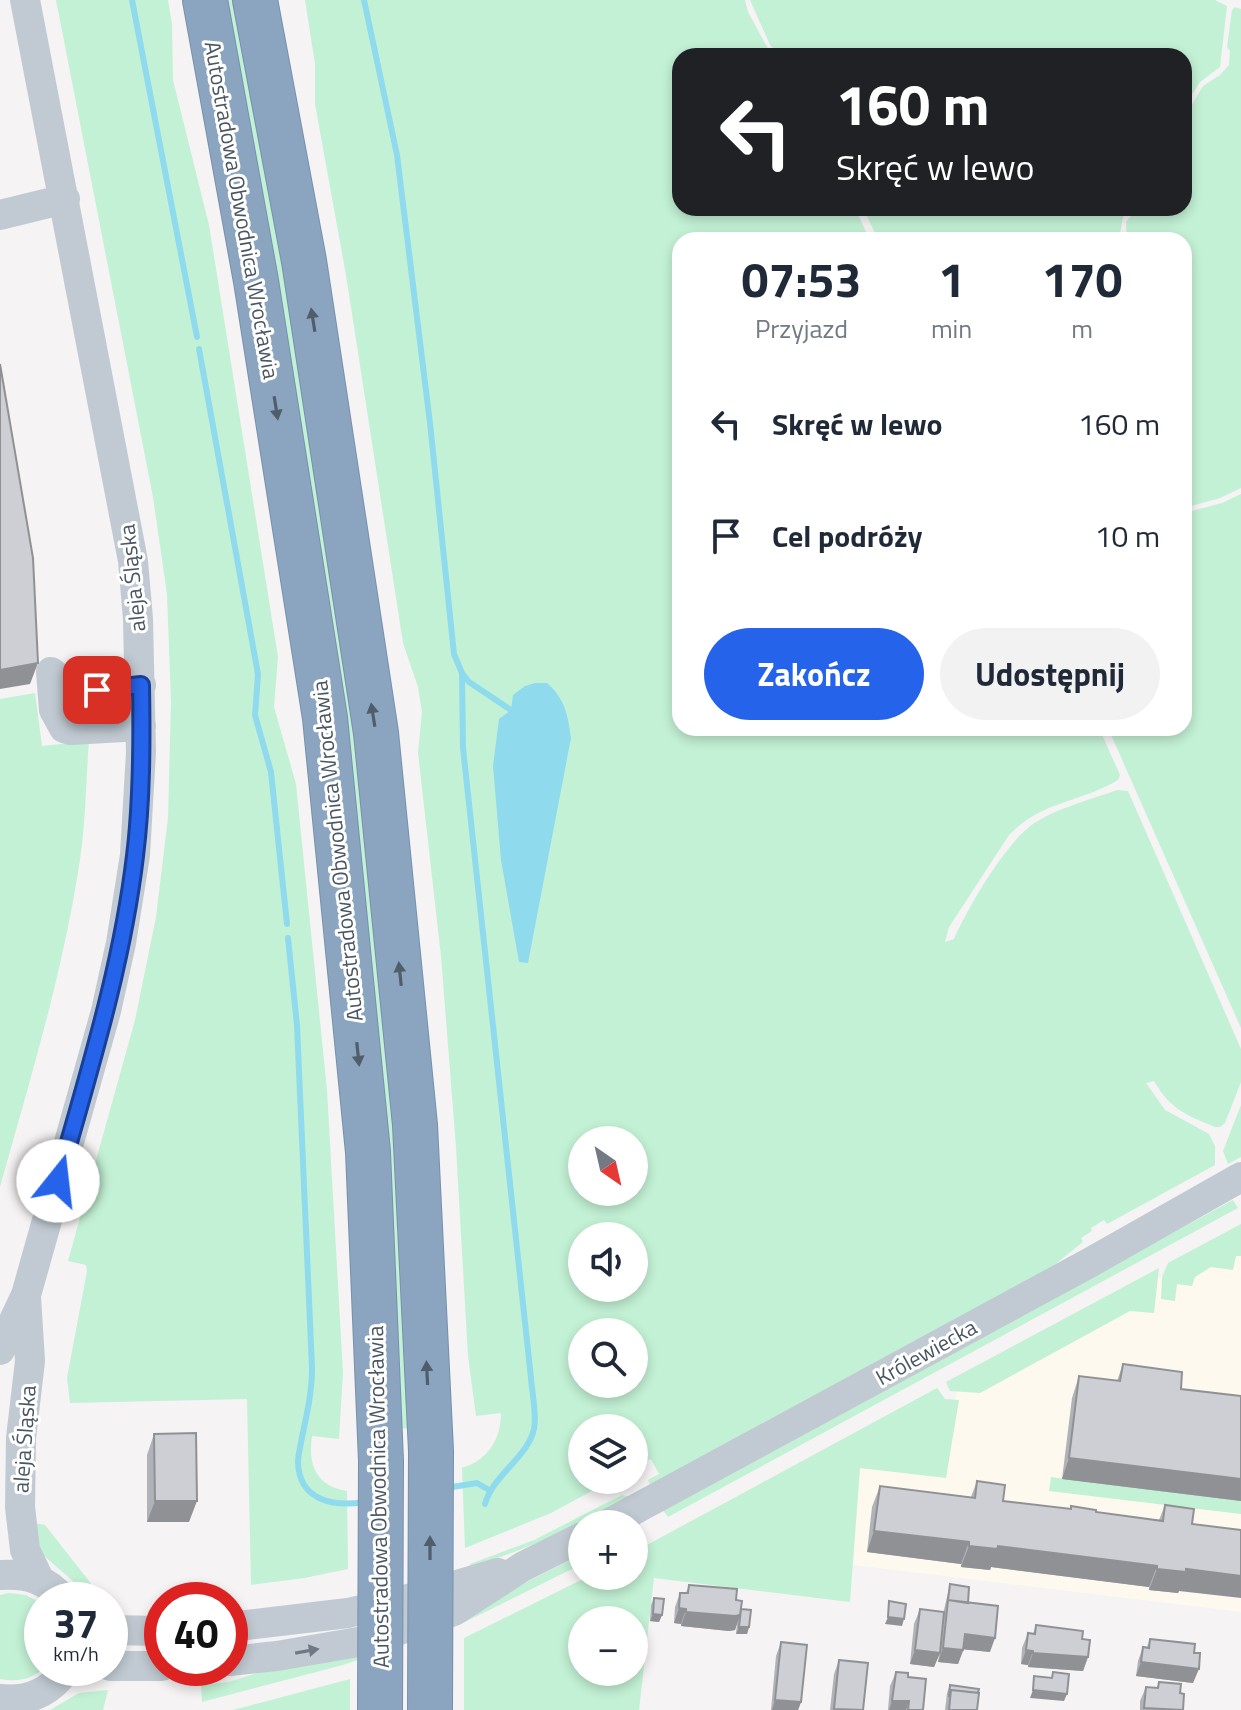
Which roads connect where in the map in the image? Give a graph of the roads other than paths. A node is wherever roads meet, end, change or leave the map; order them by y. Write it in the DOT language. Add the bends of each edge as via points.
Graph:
graph roads {
  1 [pos="25,0"];
  2 [pos="205,0"];
  3 [pos="255,0"];
  4 [pos="65,199"];
  5 [pos="0,215"];
  6 [pos="141,685"];
  7 [pos="141,726"];
  8 [pos="1241,1177"];
  9 [pos="26,1295"];
  10 [pos="0,1350"];
  11 [pos="634,1510"];
  12 [pos="568,1544"];
  13 [pos="522,1567"];
  14 [pos="0,1575"];
  15 [pos="39,1579"];
  16 [pos="43,1582"];
  17 [pos="248,1625"];
  18 [pos="248,1659"];
  19 [pos="52,1686"];
  20 [pos="0,1699"];
  21 [pos="380,1710"];
  22 [pos="430,1710"];
  1 -- 4 [label="street, aleja Śląska"];
  2 -- 21 [label="highway, Autostradowa Obwodnica Wrocławia, one-way, bridge" via="325,718 368,1152 381,1461"];
  22 -- 3 [label="highway, one-way, bridge" via="431,1451 415,1125 376,733 304,261"];
  4 -- 5 [label="street"];
  4 -- 6 [label="street, aleja Śląska" via="133,561"];
  6 -- 7 [label="street, aleja Śląska"];
  6 -- 7 [label="street" via="75,691 51,672 54,710 64,728"];
  7 -- 9 [label="street, aleja Śląska" via="135,855 121,943"];
  8 -- 11 [label="street, Królewiecka"];
  9 -- 10 [label="street, aleja Śląska"];
  9 -- 15 [label="street, aleja Śląska" via="30,1361 20,1507 25,1550"];
  12 -- 13 [label="street"];
  13 -- 17 [label="street" via="348,1613"];
  18 -- 13 [label="street, one-way" via="364,1641 419,1624 454,1611"];
  14 -- 15 [label="street"];
  15 -- 16 [label="street"];
  19 -- 20 [label="street" via="29,1698"];
}
